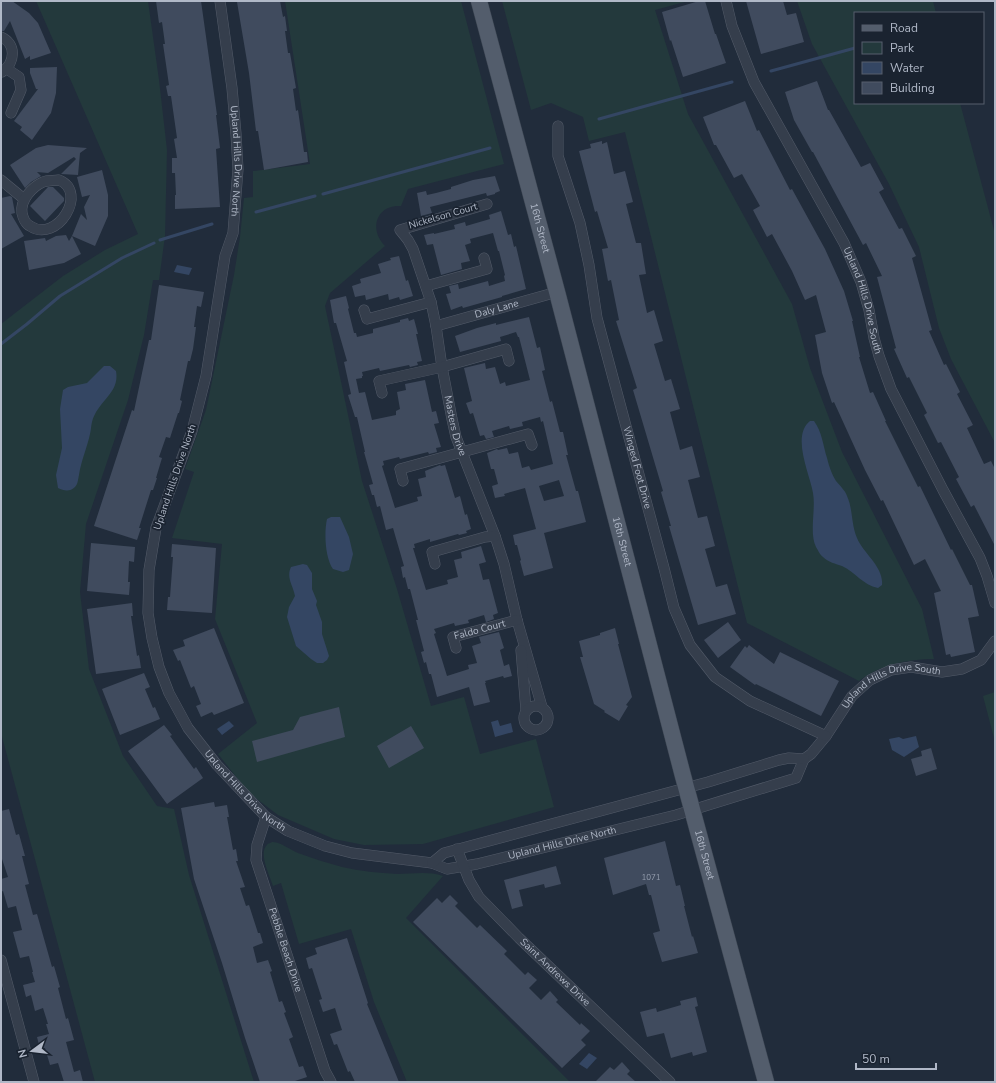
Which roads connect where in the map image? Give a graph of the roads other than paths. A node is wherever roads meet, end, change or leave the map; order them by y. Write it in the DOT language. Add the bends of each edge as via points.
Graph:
graph roads {
  1 [pos="220,1"];
  2 [pos="479,1"];
  3 [pos="726,1"];
  4 [pos="1,37"];
  5 [pos="4,70"];
  6 [pos="11,112"];
  7 [pos="558,126"];
  8 [pos="1,180"];
  9 [pos="24,199"];
  10 [pos="487,204"];
  11 [pos="400,230"];
  12 [pos="484,258"];
  13 [pos="426,286"];
  14 [pos="557,292"];
  15 [pos="431,302"];
  16 [pos="364,310"];
  17 [pos="436,326"];
  18 [pos="509,361"];
  19 [pos="442,367"];
  20 [pos="382,393"];
  21 [pos="532,445"];
  22 [pos="461,452"];
  23 [pos="403,481"];
  24 [pos="495,536"];
  25 [pos="435,564"];
  26 [pos="995,603"];
  27 [pos="517,620"];
  28 [pos="995,641"];
  29 [pos="456,648"];
  30 [pos="542,707"];
  31 [pos="526,710"];
  32 [pos="826,736"];
  33 [pos="804,759"];
  34 [pos="686,788"];
  35 [pos="692,811"];
  36 [pos="266,817"];
  37 [pos="457,849"];
  38 [pos="432,864"];
  39 [pos="463,867"];
  40 [pos="1,960"];
  41 [pos="34,1082"];
  42 [pos="331,1082"];
  43 [pos="670,1082"];
  44 [pos="766,1082"];
  1 -- 36 [label="street, Upland Hills Drive North" via="237,141 238,169 233,234 225,256 203,390 192,431 156,528 149,570 148,613 159,667 169,693 188,728 216,765"];
  2 -- 14 [label="main road, 16th Street"];
  3 -- 26 [label="street, Upland Hills Drive South" via="732,26 754,82 844,243 861,282 879,356 891,389 980,558"];
  4 -- 5 [label="street" via="8,42 13,53 10,64"];
  5 -- 6 [label="street" via="19,77 21,90"];
  7 -- 32 [label="street, Winged Foot Drive" via="558,156 580,223 597,318 674,608 690,645 715,677 750,701"];
  8 -- 9 [label="street"];
  9 -- 9 [label="street" via="23,216 28,226 37,230 45,230 62,221 71,200 66,183 59,180 42,182"];
  10 -- 11 [label="street, Nickelson Court"];
  11 -- 13 [label="street, Masters Drive" via="413,249"];
  12 -- 13 [label="street" via="487,270"];
  13 -- 15 [label="street, Masters Drive"];
  14 -- 17 [label="street, Daly Lane"];
  14 -- 34 [label="main road, 16th Street"];
  15 -- 16 [label="street" via="367,319"];
  15 -- 17 [label="street, Masters Drive"];
  17 -- 19 [label="street, Masters Drive"];
  18 -- 19 [label="street" via="506,349"];
  19 -- 20 [label="street" via="379,381"];
  19 -- 22 [label="street, Masters Drive"];
  21 -- 22 [label="street" via="528,434"];
  22 -- 23 [label="street" via="400,469"];
  22 -- 24 [label="street, Masters Drive"];
  24 -- 25 [label="street" via="432,552"];
  24 -- 27 [label="street, Masters Drive"];
  27 -- 29 [label="street, Faldo Court" via="453,637"];
  27 -- 30 [label="street, Masters Drive"];
  27 -- 31 [label="street, Masters Drive"];
  28 -- 32 [label="street, Upland Hills Drive South" via="981,660 962,670 942,672 911,667 891,670 870,680 852,696"];
  30 -- 31 [label="street" via="534,705"];
  30 -- 31 [label="street, Masters Drive" via="547,712 548,720 544,727 537,730 529,728 524,721"];
  32 -- 33 [label="street, Upland Hills Drive South"];
  33 -- 34 [label="street" via="779,760"];
  33 -- 35 [label="street, Upland Hills Drive South" via="796,778"];
  34 -- 35 [label="main road, 16th Street"];
  34 -- 37 [label="street, Upland Hills Drive North"];
  35 -- 39 [label="street, Upland Hills Drive North"];
  35 -- 44 [label="main road, 16th Street"];
  36 -- 38 [label="street, Upland Hills Drive North" via="288,831 325,846 352,853"];
  36 -- 42 [label="street, Pebble Beach Drive" via="257,845 256,860 325,1071"];
  37 -- 38 [label="street, Upland Hills Drive North" via="444,853"];
  37 -- 39 [label="street, Saint Andrews Drive"];
  38 -- 39 [label="street, Upland Hills Drive North" via="447,869"];
  39 -- 43 [label="street, Saint Andrews Drive" via="479,897"];
  40 -- 41 [label="street"];
}
